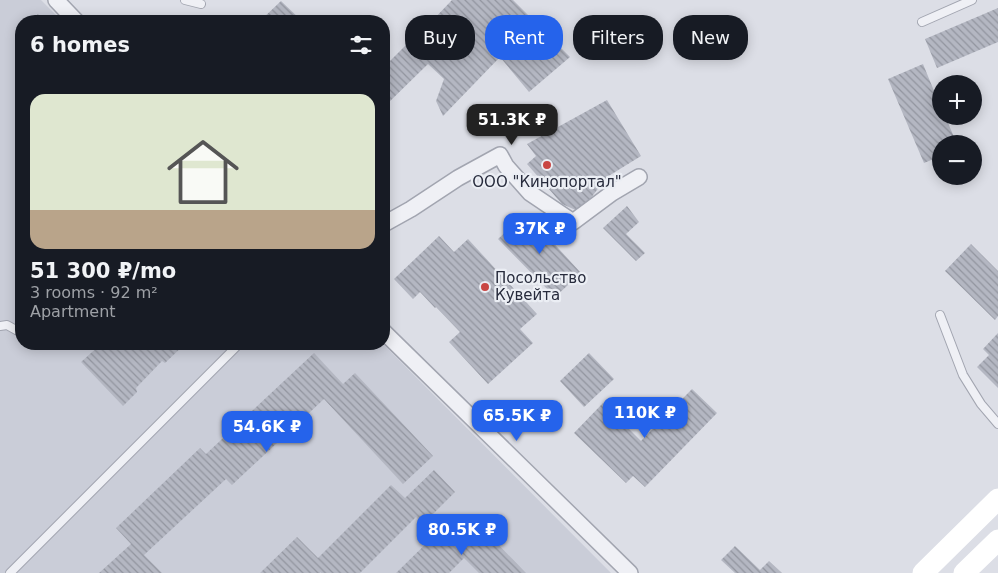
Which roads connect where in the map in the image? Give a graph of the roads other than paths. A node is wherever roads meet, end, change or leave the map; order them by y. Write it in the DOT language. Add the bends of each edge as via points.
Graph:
graph roads {
  1 [pos="56,0"];
  2 [pos="185,0"];
  3 [pos="972,0"];
  4 [pos="202,4"];
  5 [pos="70,15"];
  6 [pos="922,22"];
  7 [pos="639,177"];
  8 [pos="390,221"];
  9 [pos="940,315"];
  10 [pos="0,326"];
  11 [pos="15,329"];
  12 [pos="390,338"];
  13 [pos="233,350"];
  14 [pos="998,424"];
  15 [pos="998,499"];
  16 [pos="998,540"];
  17 [pos="10,573"];
  18 [pos="630,573"];
  19 [pos="923,573"];
  20 [pos="964,573"];
  1 -- 5 [label="street"];
  2 -- 4 [label="lane"];
  3 -- 6 [label="lane"];
  7 -- 8 [label="street" via="573,222 530,193 500,155"];
  9 -- 14 [label="lane" via="963,375"];
  10 -- 11 [label="lane" via="7,325"];
  12 -- 18 [label="street"];
  13 -- 17 [label="lane"];
  15 -- 19 [label="main road"];
  16 -- 20 [label="main road"];
}
